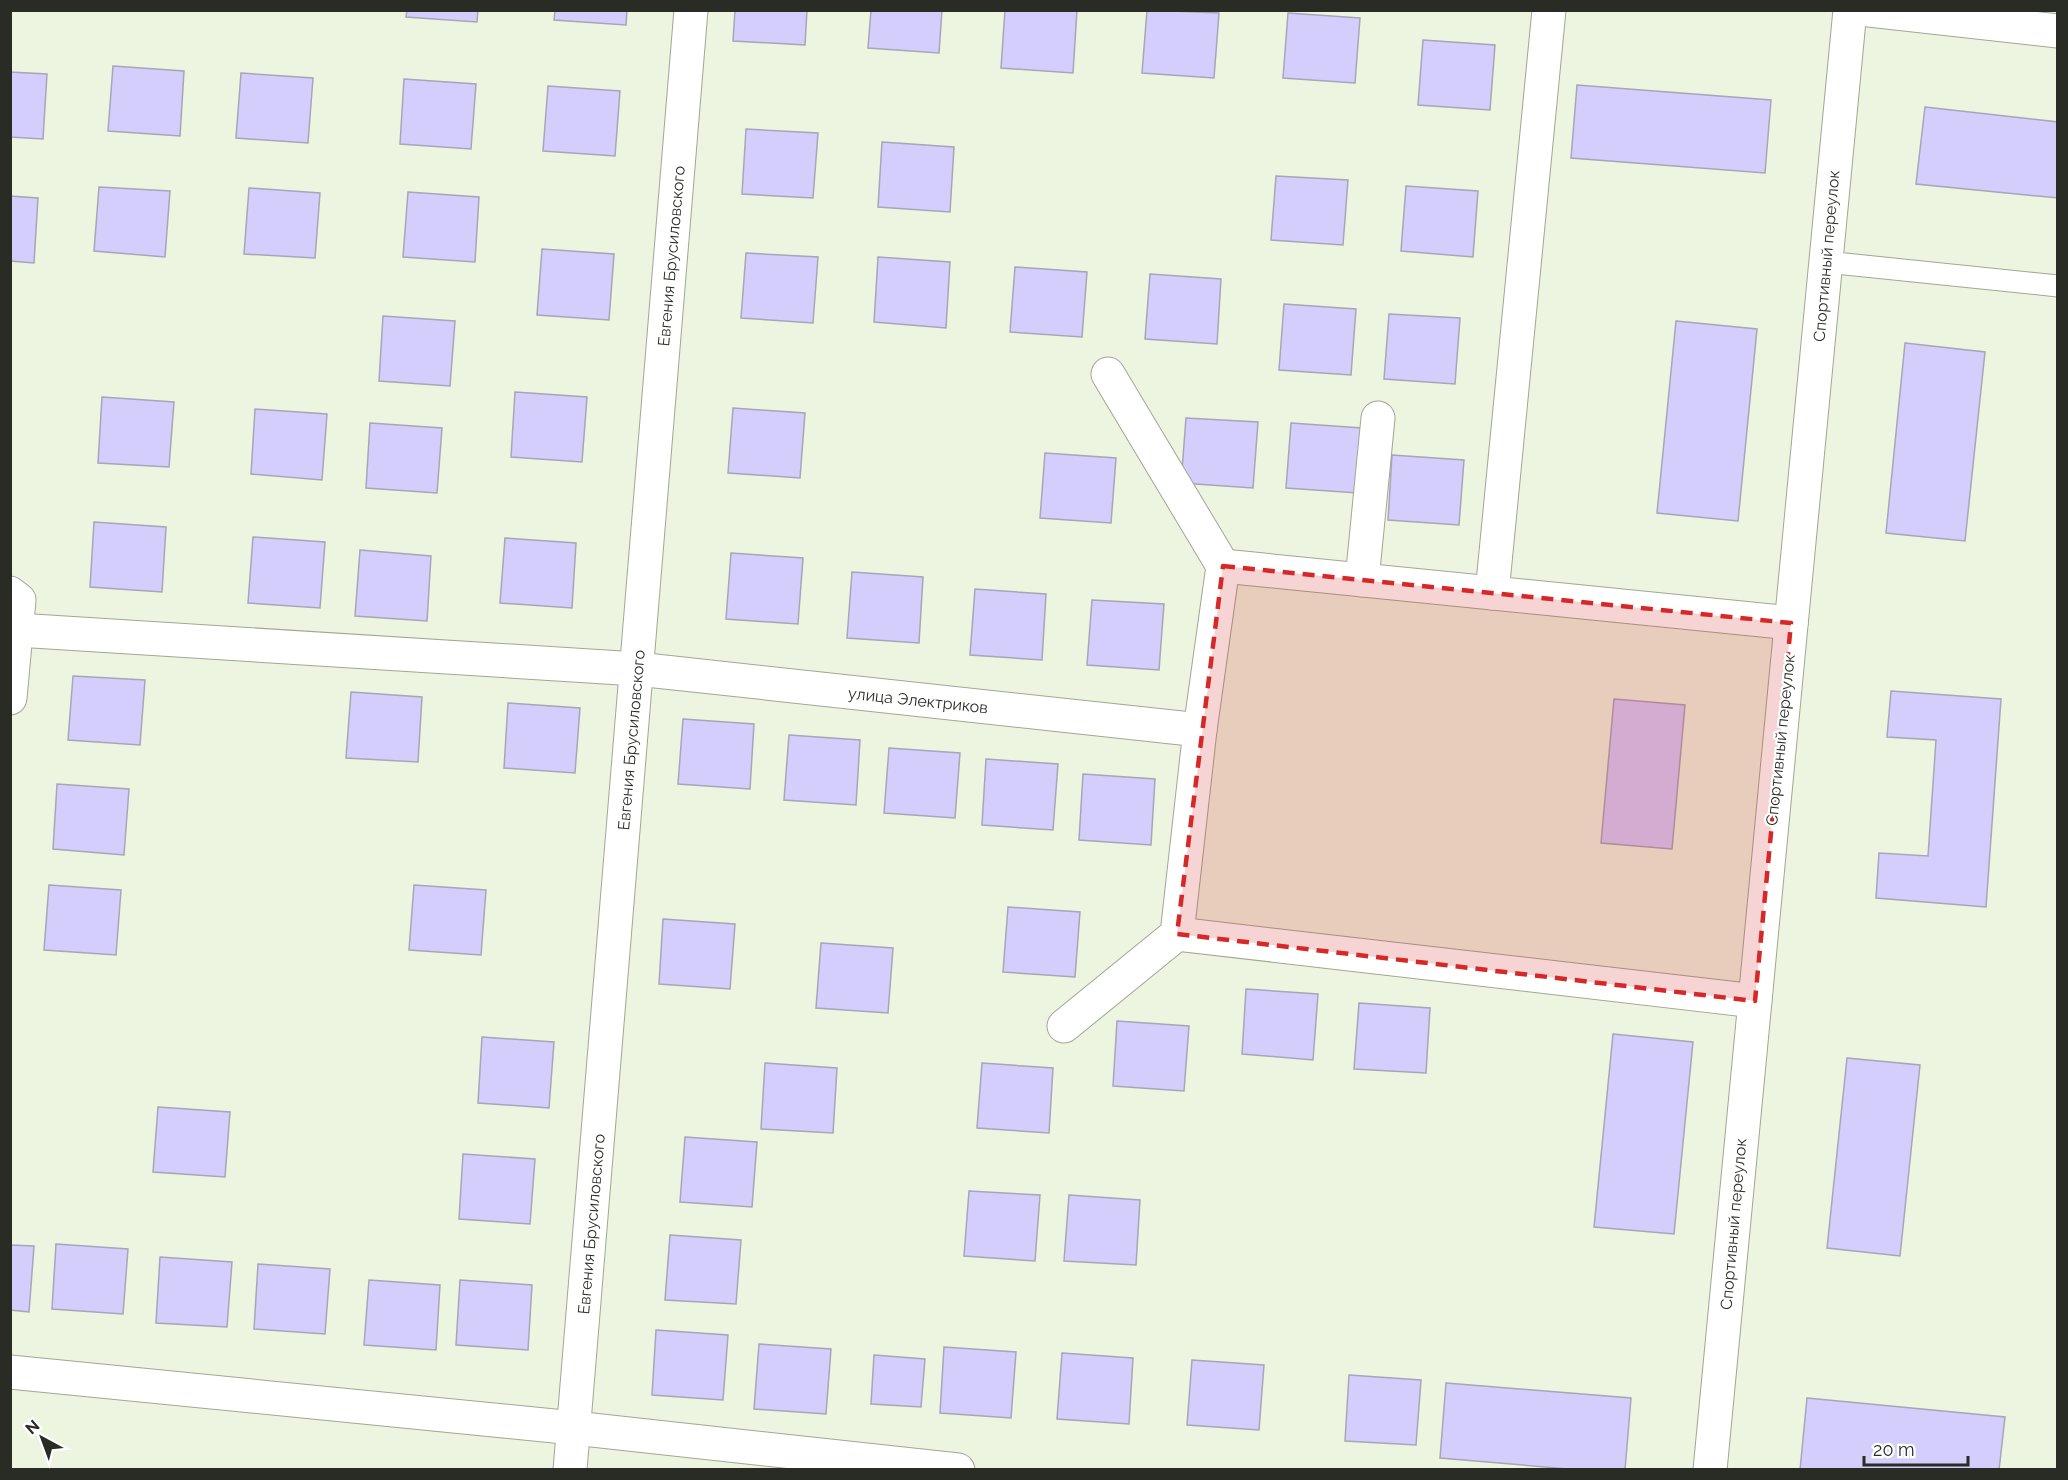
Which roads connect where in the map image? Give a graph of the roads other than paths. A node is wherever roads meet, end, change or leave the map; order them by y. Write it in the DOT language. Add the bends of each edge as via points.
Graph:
graph roads {
  1 [pos="691,10"];
  2 [pos="1548,10"];
  3 [pos="1850,10"];
  4 [pos="1869,10"];
  5 [pos="2058,31"];
  6 [pos="1826,262"];
  7 [pos="2058,286"];
  8 [pos="1107,374"];
  9 [pos="1378,418"];
  10 [pos="1222,566"];
  11 [pos="1362,580"];
  12 [pos="10,593"];
  13 [pos="1492,593"];
  14 [pos="1791,623"];
  15 [pos="17,630"];
  16 [pos="637,669"];
  17 [pos="10,698"];
  18 [pos="1200,730"];
  19 [pos="1177,934"];
  20 [pos="1755,1001"];
  21 [pos="1064,1026"];
  22 [pos="10,1372"];
  23 [pos="574,1428"];
  24 [pos="570,1470"];
  25 [pos="958,1470"];
  26 [pos="1710,1470"];
  1 -- 16 [label="street, Евгения Брусиловского"];
  2 -- 13 [label="street"];
  3 -- 6 [label="street, Спортивный переулок"];
  4 -- 5 [label="street"];
  6 -- 7 [label="lane"];
  6 -- 14 [label="street, Спортивный переулок"];
  8 -- 10 [label="street"];
  9 -- 11 [label="street"];
  10 -- 11 [label="street"];
  10 -- 18 [label="street"];
  11 -- 13 [label="street"];
  12 -- 15 [label="street" via="20,600"];
  13 -- 14 [label="street"];
  14 -- 20 [label="street, Спортивный переулок"];
  15 -- 16 [label="street, улица Электриков"];
  15 -- 17 [label="street"];
  16 -- 18 [label="street, улица Электриков"];
  16 -- 23 [label="street, Евгения Брусиловского"];
  18 -- 19 [label="street"];
  19 -- 20 [label="street"];
  19 -- 21 [label="street"];
  20 -- 26 [label="street, Спортивный переулок"];
  22 -- 23 [label="street"];
  23 -- 24 [label="street, Евгения Брусиловского"];
  23 -- 25 [label="street"];
}
